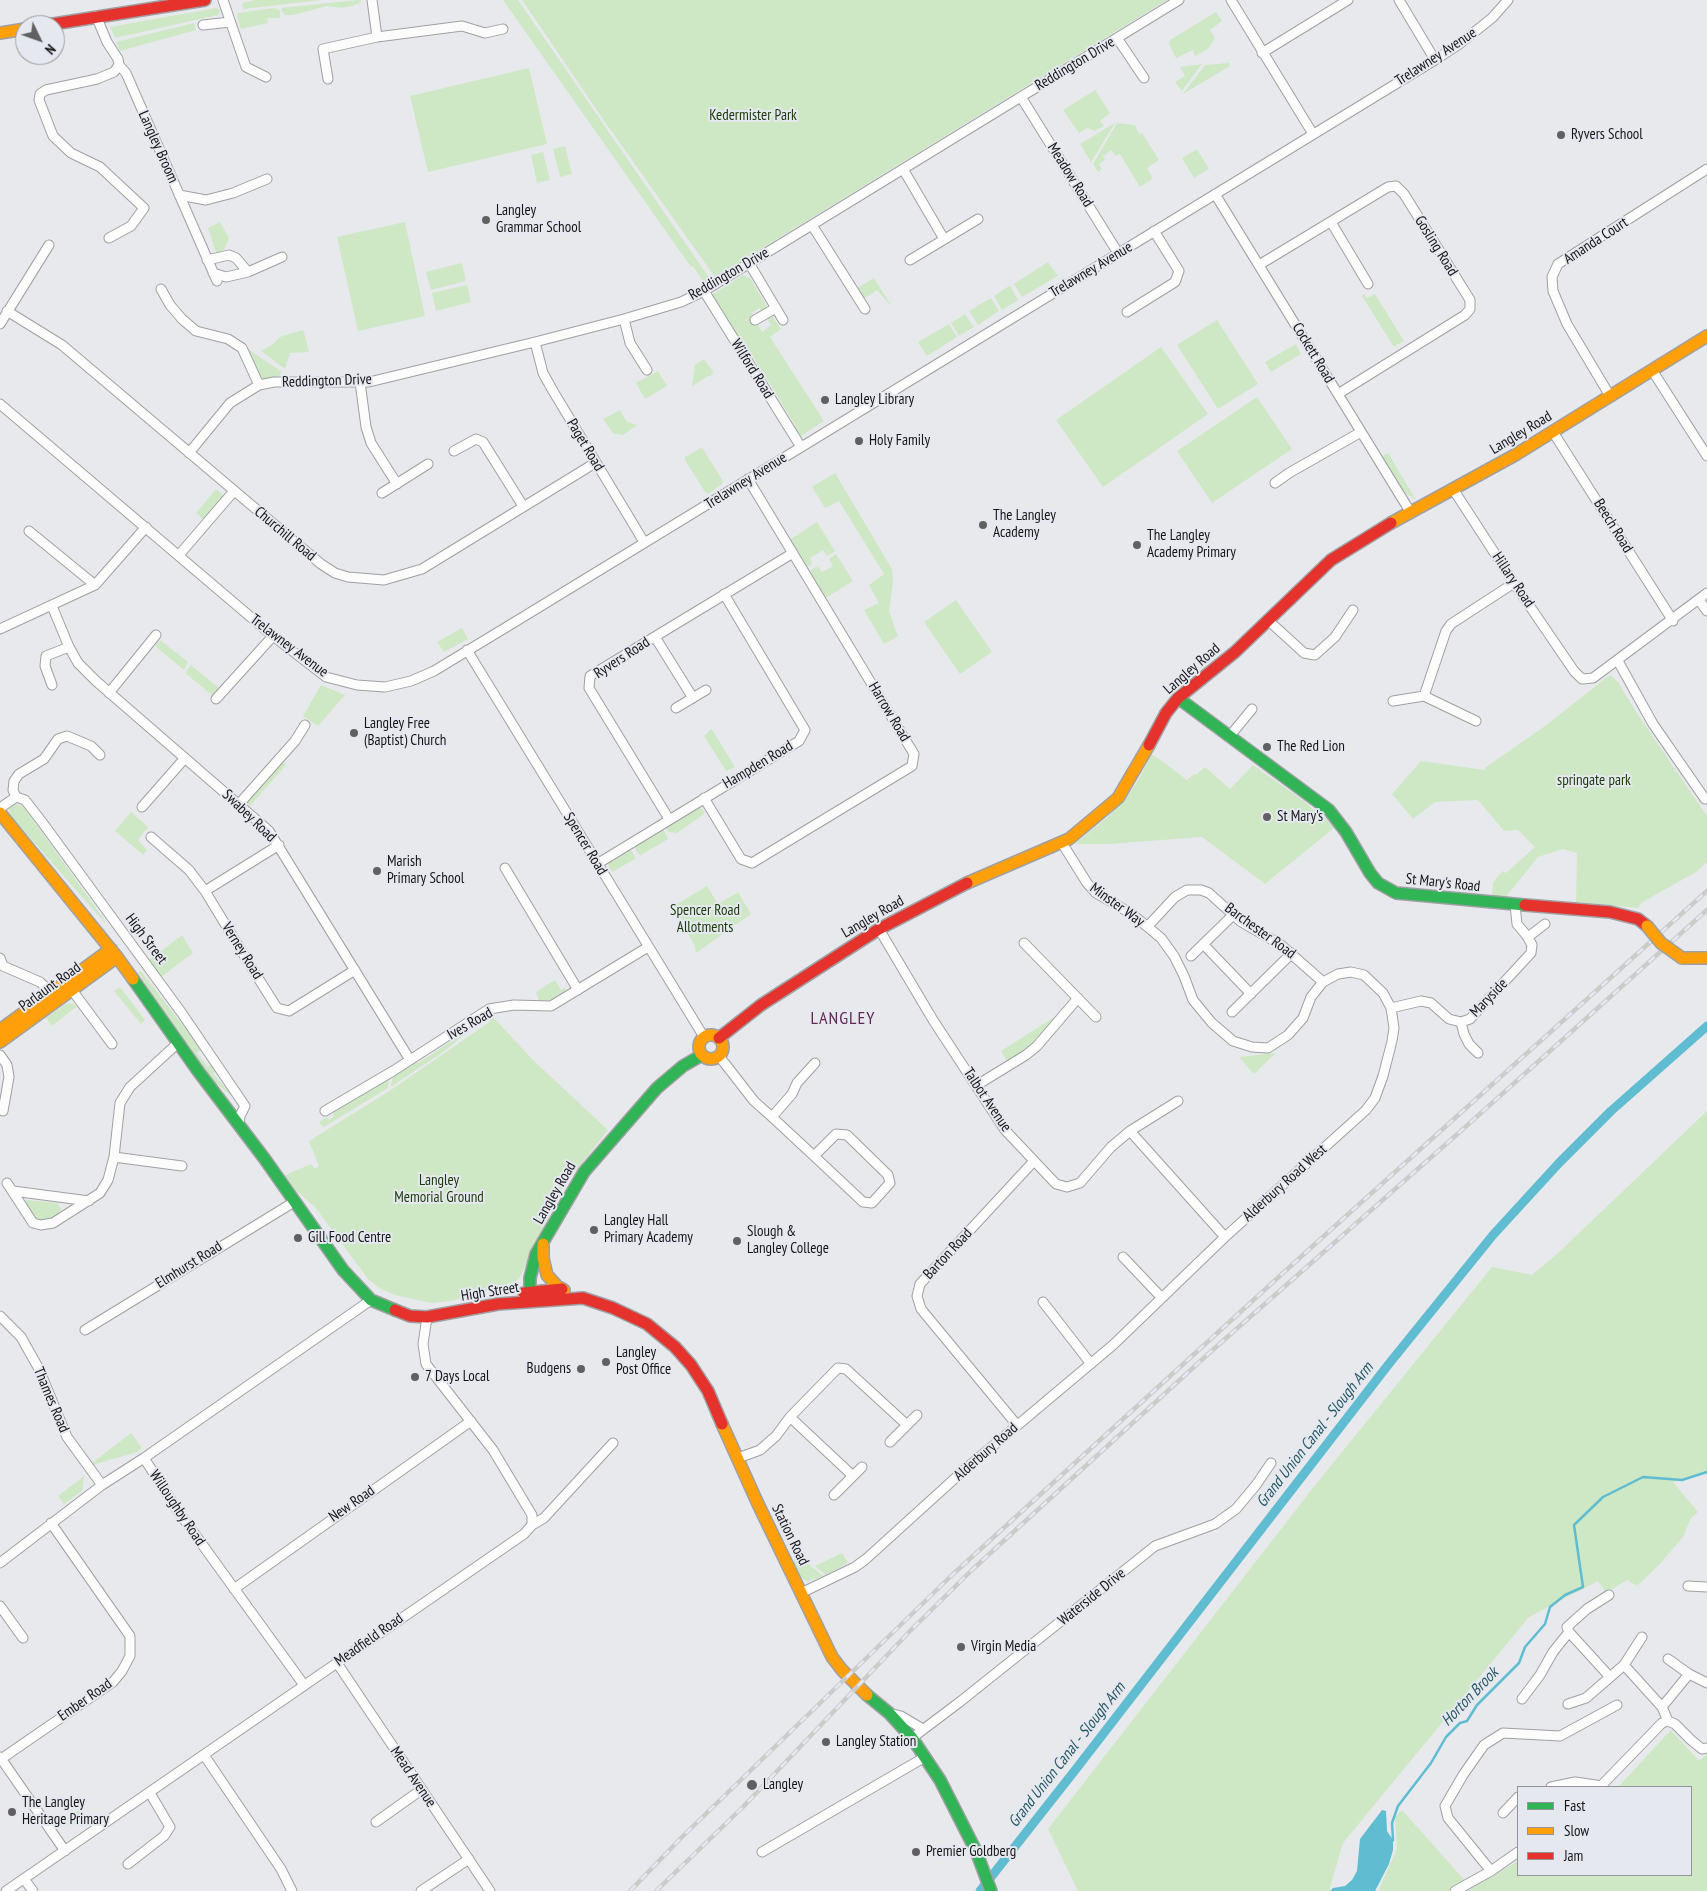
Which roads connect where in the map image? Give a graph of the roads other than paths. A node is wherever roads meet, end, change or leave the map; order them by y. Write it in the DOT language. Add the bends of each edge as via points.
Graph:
graph roads {
  1 [pos="206,0"];
  2 [pos="223,0"];
  3 [pos="372,0"];
  4 [pos="1180,0"];
  5 [pos="1231,0"];
  6 [pos="1348,0"];
  7 [pos="1399,0"];
  8 [pos="1508,0"];
  9 [pos="172,2"];
  10 [pos="1332,4"];
  11 [pos="96,16"];
  12 [pos="65,22"];
  13 [pos="230,22"];
  14 [pos="203,25"];
  15 [pos="503,29"];
  16 [pos="15,31"];
  17 [pos="0,33"];
  18 [pos="377,37"];
  19 [pos="1118,38"];
  20 [pos="1262,53"];
  21 [pos="1435,60"];
  22 [pos="119,65"];
  23 [pos="266,77"];
  24 [pos="1144,78"];
  25 [pos="328,79"];
  26 [pos="1021,97"];
  27 [pos="1313,134"];
  28 [pos="903,168"];
  29 [pos="1707,169"];
  30 [pos="266,180"];
  31 [pos="1216,194"];
  32 [pos="179,195"];
  33 [pos="978,219"];
  34 [pos="1331,222"];
  35 [pos="812,225"];
  36 [pos="1154,231"];
  37 [pos="109,238"];
  38 [pos="944,239"];
  39 [pos="49,245"];
  40 [pos="1118,253"];
  41 [pos="282,257"];
  42 [pos="207,260"];
  43 [pos="910,260"];
  44 [pos="749,263"];
  45 [pos="1259,266"];
  46 [pos="248,272"];
  47 [pos="1368,284"];
  48 [pos="161,289"];
  49 [pos="704,291"];
  50 [pos="776,308"];
  51 [pos="865,309"];
  52 [pos="7,311"];
  53 [pos="1127,312"];
  54 [pos="624,319"];
  55 [pos="754,320"];
  56 [pos="783,320"];
  57 [pos="0,324"];
  58 [pos="1707,336"];
  59 [pos="535,342"];
  60 [pos="647,370"];
  61 [pos="1652,370"];
  62 [pos="360,382"];
  63 [pos="259,385"];
  64 [pos="1338,394"];
  65 [pos="1610,396"];
  66 [pos="0,404"];
  67 [pos="1361,432"];
  68 [pos="1553,432"];
  69 [pos="801,447"];
  70 [pos="454,451"];
  71 [pos="189,453"];
  72 [pos="1707,456"];
  73 [pos="595,463"];
  74 [pos="428,464"];
  75 [pos="748,479"];
  76 [pos="1274,483"];
  77 [pos="396,484"];
  78 [pos="1453,489"];
  79 [pos="234,491"];
  80 [pos="382,493"];
  81 [pos="523,506"];
  82 [pos="1411,513"];
  83 [pos="146,527"];
  84 [pos="30,531"];
  85 [pos="644,542"];
  86 [pos="793,553"];
  87 [pos="179,555"];
  88 [pos="1514,583"];
  89 [pos="95,585"];
  90 [pos="1707,593"];
  91 [pos="724,594"];
  92 [pos="1699,600"];
  93 [pos="52,606"];
  94 [pos="1353,610"];
  95 [pos="1707,611"];
  96 [pos="1269,621"];
  97 [pos="1673,621"];
  98 [pos="0,628"];
  99 [pos="156,636"];
  100 [pos="272,636"];
  101 [pos="655,637"];
  102 [pos="68,647"];
  103 [pos="467,650"];
  104 [pos="1618,661"];
  105 [pos="52,685"];
  106 [pos="706,690"];
  107 [pos="109,693"];
  108 [pos="1424,696"];
  109 [pos="693,698"];
  110 [pos="1178,698"];
  111 [pos="216,699"];
  112 [pos="1393,701"];
  113 [pos="676,708"];
  114 [pos="1252,709"];
  115 [pos="1476,721"];
  116 [pos="305,725"];
  117 [pos="1229,738"];
  118 [pos="100,755"];
  119 [pos="186,758"];
  120 [pos="16,797"];
  121 [pos="704,798"];
  122 [pos="1705,799"];
  123 [pos="239,804"];
  124 [pos="142,807"];
  125 [pos="0,808"];
  126 [pos="0,813"];
  127 [pos="669,819"];
  128 [pos="151,837"];
  129 [pos="1062,843"];
  130 [pos="279,845"];
  131 [pos="597,864"];
  132 [pos="505,868"];
  133 [pos="205,892"];
  134 [pos="1515,905"];
  135 [pos="1233,914"];
  136 [pos="1545,924"];
  137 [pos="1148,926"];
  138 [pos="879,929"];
  139 [pos="1528,937"];
  140 [pos="1024,943"];
  141 [pos="1203,944"];
  142 [pos="648,947"];
  143 [pos="114,953"];
  144 [pos="1292,953"];
  145 [pos="1191,956"];
  146 [pos="0,958"];
  147 [pos="1707,958"];
  148 [pos="355,970"];
  149 [pos="1323,982"];
  150 [pos="68,986"];
  151 [pos="578,990"];
  152 [pos="1251,994"];
  153 [pos="54,996"];
  154 [pos="1078,998"];
  155 [pos="1390,1008"];
  156 [pos="1232,1012"];
  157 [pos="1096,1016"];
  158 [pos="1461,1022"];
  159 [pos="0,1030"];
  160 [pos="704,1037"];
  161 [pos="719,1038"];
  162 [pos="0,1042"];
  163 [pos="178,1043"];
  164 [pos="112,1044"];
  165 [pos="1478,1053"];
  166 [pos="0,1055"];
  167 [pos="702,1055"];
  168 [pos="719,1056"];
  169 [pos="410,1060"];
  170 [pos="815,1063"];
  171 [pos="977,1085"];
  172 [pos="1178,1102"];
  173 [pos="2,1110"];
  174 [pos="325,1111"];
  175 [pos="772,1117"];
  176 [pos="240,1120"];
  177 [pos="1130,1131"];
  178 [pos="814,1156"];
  179 [pos="114,1157"];
  180 [pos="1034,1161"];
  181 [pos="182,1166"];
  182 [pos="7,1183"];
  183 [pos="13,1191"];
  184 [pos="89,1201"];
  185 [pos="294,1202"];
  186 [pos="1226,1237"];
  187 [pos="543,1244"];
  188 [pos="1123,1257"];
  189 [pos="562,1289"];
  190 [pos="535,1294"];
  191 [pos="1161,1297"];
  192 [pos="583,1298"];
  193 [pos="372,1300"];
  194 [pos="1043,1302"];
  195 [pos="0,1316"];
  196 [pos="427,1317"];
  197 [pos="85,1330"];
  198 [pos="1091,1364"];
  199 [pos="916,1415"];
  200 [pos="790,1417"];
  201 [pos="471,1421"];
  202 [pos="907,1425"];
  203 [pos="1017,1425"];
  204 [pos="890,1442"];
  205 [pos="613,1443"];
  206 [pos="144,1458"];
  207 [pos="738,1458"];
  208 [pos="1271,1463"];
  209 [pos="862,1466"];
  210 [pos="853,1476"];
  211 [pos="102,1485"];
  212 [pos="834,1495"];
  213 [pos="51,1523"];
  214 [pos="532,1525"];
  215 [pos="0,1563"];
  216 [pos="1688,1586"];
  217 [pos="1707,1587"];
  218 [pos="234,1588"];
  219 [pos="801,1593"];
  220 [pos="1609,1595"];
  221 [pos="0,1606"];
  222 [pos="1569,1632"];
  223 [pos="1642,1637"];
  224 [pos="23,1638"];
  225 [pos="1668,1659"];
  226 [pos="336,1663"];
  227 [pos="1624,1665"];
  228 [pos="1689,1674"];
  229 [pos="1610,1677"];
  230 [pos="1707,1684"];
  231 [pos="304,1686"];
  232 [pos="1522,1699"];
  233 [pos="1568,1704"];
  234 [pos="1617,1705"];
  235 [pos="1662,1707"];
  236 [pos="889,1713"];
  237 [pos="1668,1721"];
  238 [pos="923,1729"];
  239 [pos="912,1738"];
  240 [pos="1707,1748"];
  241 [pos="204,1755"];
  242 [pos="925,1757"];
  243 [pos="0,1758"];
  244 [pos="1556,1786"];
  245 [pos="1596,1786"];
  246 [pos="1602,1786"];
  247 [pos="421,1790"];
  248 [pos="150,1792"];
  249 [pos="1517,1798"];
  250 [pos="1503,1812"];
  251 [pos="376,1822"];
  252 [pos="64,1852"];
  253 [pos="762,1852"];
  254 [pos="1517,1853"];
  255 [pos="469,1859"];
  256 [pos="128,1864"];
  257 [pos="1491,1871"];
  258 [pos="24,1879"];
  259 [pos="6,1891"];
  260 [pos="33,1891"];
  261 [pos="292,1891"];
  262 [pos="421,1891"];
  263 [pos="490,1891"];
  264 [pos="991,1891"];
  265 [pos="1455,1891"];
  1 -- 9 [label="street"];
  2 -- 13 [label="street"];
  3 -- 18 [label="street"];
  4 -- 19 [label="street, Reddington Drive"];
  5 -- 20 [label="street"];
  6 -- 10 [label="street"];
  7 -- 21 [label="street"];
  8 -- 21 [label="street, Trelawney Avenue" via="1492,18"];
  9 -- 11 [label="street"];
  10 -- 20 [label="street"];
  11 -- 12 [label="street"];
  11 -- 22 [label="street, Langley Broom"];
  13 -- 14 [label="street"];
  13 -- 23 [label="street" via="246,67"];
  15 -- 18 [label="street" via="484,33 462,26"];
  16 -- 17 [label="street"];
  18 -- 25 [label="street" via="323,49"];
  19 -- 24 [label="street"];
  19 -- 26 [label="street, Reddington Drive"];
  20 -- 27 [label="street"];
  21 -- 27 [label="street, Trelawney Avenue"];
  22 -- 32 [label="street, Langley Broom" via="126,73"];
  22 -- 37 [label="street" via="114,72 98,79 46,90 40,94 39,100 53,136 71,153 100,167 144,208 131,226"];
  26 -- 28 [label="street, Reddington Drive"];
  26 -- 40 [label="street, Meadow Road"];
  27 -- 31 [label="street, Trelawney Avenue"];
  28 -- 35 [label="street, Reddington Drive"];
  28 -- 38 [label="street"];
  29 -- 65 [label="street, Amanda Court" via="1558,264 1552,277 1553,291 1567,324"];
  30 -- 32 [label="street" via="206,200"];
  31 -- 36 [label="street, Trelawney Avenue"];
  31 -- 45 [label="street, Cockett Road"];
  32 -- 42 [label="street, Langley Broom"];
  33 -- 38 [label="street"];
  34 -- 45 [label="street, Gosling Road"];
  34 -- 47 [label="street"];
  34 -- 64 [label="street, Gosling Road" via="1388,187 1396,186 1470,300 1470,309 1465,315"];
  35 -- 44 [label="street, Reddington Drive"];
  35 -- 51 [label="street"];
  36 -- 40 [label="street, Trelawney Avenue"];
  36 -- 53 [label="street" via="1179,272 1175,282"];
  38 -- 43 [label="street"];
  39 -- 52 [label="street"];
  40 -- 69 [label="street, Trelawney Avenue"];
  41 -- 46 [label="street"];
  42 -- 46 [label="street" via="229,255"];
  42 -- 46 [label="street, Langley Broom" via="215,277"];
  44 -- 49 [label="street, Reddington Drive"];
  44 -- 50 [label="street"];
  45 -- 64 [label="street, Cockett Road"];
  48 -- 63 [label="street" via="170,305 196,331 228,339 242,348"];
  49 -- 54 [label="street, Reddington Drive"];
  49 -- 69 [label="street, Wilford Road"];
  50 -- 55 [label="street"];
  50 -- 56 [label="street"];
  52 -- 57 [label="street"];
  52 -- 71 [label="street, Churchill Road" via="68,350"];
  54 -- 59 [label="street, Reddington Drive"];
  54 -- 60 [label="street" via="630,343"];
  58 -- 61 [label="street, Langley Road"];
  59 -- 62 [label="street, Reddington Drive"];
  59 -- 73 [label="street, Paget Road" via="543,373"];
  61 -- 65 [label="street, Langley Road"];
  61 -- 72 [label="street"];
  62 -- 63 [label="street, Reddington Drive" via="274,382"];
  62 -- 77 [label="street" via="371,443"];
  63 -- 71 [label="street, Reddington Drive" via="230,403"];
  64 -- 67 [label="street, Cockett Road"];
  65 -- 68 [label="street, Langley Road"];
  66 -- 83 [label="street, Trelawney Avenue"];
  67 -- 76 [label="street"];
  67 -- 82 [label="street, Cockett Road"];
  68 -- 78 [label="street, Langley Road"];
  68 -- 97 [label="street, Beech Road"];
  69 -- 75 [label="street, Trelawney Avenue"];
  70 -- 81 [label="street" via="476,439 483,442"];
  71 -- 79 [label="street, Churchill Road"];
  73 -- 81 [label="street, Churchill Road"];
  73 -- 85 [label="street, Paget Road"];
  74 -- 77 [label="street"];
  75 -- 85 [label="street, Trelawney Avenue"];
  75 -- 86 [label="street, Harrow Road"];
  77 -- 80 [label="street"];
  78 -- 82 [label="street, Langley Road"];
  78 -- 88 [label="street, Hillary Road"];
  79 -- 81 [label="street, Churchill Road" via="321,564 335,573 366,580 384,580 422,569"];
  79 -- 87 [label="street"];
  82 -- 96 [label="street, Langley Road" via="1372,533 1331,560"];
  83 -- 87 [label="street, Trelawney Avenue"];
  83 -- 89 [label="street"];
  84 -- 89 [label="street"];
  85 -- 103 [label="street, Trelawney Avenue"];
  86 -- 91 [label="street, Ryvers Road"];
  86 -- 121 [label="street, Harrow Road" via="914,754 912,766 752,863 741,859"];
  87 -- 100 [label="street, Trelawney Avenue"];
  88 -- 104 [label="street, Hillary Road" via="1582,679 1593,678"];
  88 -- 108 [label="street" via="1451,624"];
  89 -- 93 [label="street"];
  90 -- 92 [label="street"];
  91 -- 101 [label="street, Ryvers Road"];
  91 -- 121 [label="street, Hampden Road" via="806,730 799,741"];
  92 -- 95 [label="street"];
  92 -- 97 [label="street"];
  93 -- 98 [label="street"];
  93 -- 102 [label="street, Swabey Road"];
  94 -- 96 [label="street" via="1335,637 1315,655 1304,653"];
  96 -- 110 [label="street, Langley Road"];
  97 -- 104 [label="street"];
  99 -- 107 [label="street"];
  100 -- 103 [label="street, Trelawney Avenue" via="326,677 357,685 384,687 434,671"];
  100 -- 111 [label="street"];
  101 -- 109 [label="street"];
  101 -- 127 [label="street, Ryvers Road" via="590,676 589,688"];
  102 -- 105 [label="street" via="46,656 45,666"];
  102 -- 107 [label="street, Swabey Road" via="78,663"];
  103 -- 131 [label="street, Spencer Road"];
  104 -- 122 [label="street" via="1653,724"];
  106 -- 109 [label="street"];
  107 -- 119 [label="street, Swabey Road"];
  108 -- 112 [label="street"];
  108 -- 115 [label="street"];
  109 -- 113 [label="street"];
  110 -- 117 [label="street, St Mary's Road"];
  110 -- 129 [label="street, Langley Road" via="1166,713 1118,798"];
  114 -- 117 [label="street"];
  116 -- 123 [label="street" via="295,741"];
  117 -- 134 [label="street, St Mary's Road" via="1329,810 1378,883 1396,893"];
  118 -- 120 [label="street" via="91,746 67,736 58,739 44,760 19,774 14,781"];
  119 -- 123 [label="street, Swabey Road"];
  119 -- 124 [label="street"];
  120 -- 125 [label="street"];
  120 -- 176 [label="street, High Street" via="25,800 181,1012 245,1106"];
  121 -- 127 [label="street, Hampden Road"];
  123 -- 130 [label="street, Swabey Road"];
  126 -- 143 [label="street, High Street"];
  127 -- 131 [label="street, Hampden Road"];
  128 -- 133 [label="street, Verney Road" via="189,870"];
  129 -- 137 [label="street, Minster Way" via="1096,893"];
  129 -- 138 [label="street, Langley Road" via="970,882"];
  130 -- 133 [label="street"];
  130 -- 148 [label="street, Swabey Road"];
  131 -- 142 [label="street, Spencer Road"];
  132 -- 151 [label="street"];
  133 -- 148 [label="street, Verney Road" via="277,1008 289,1011"];
  134 -- 139 [label="street" via="1517,924"];
  134 -- 147 [label="street, St Mary's Road, bridge" via="1610,912 1638,919 1661,943 1682,958"];
  135 -- 137 [label="street, Barchester Road" via="1209,893 1187,890 1175,897"];
  135 -- 141 [label="street"];
  135 -- 144 [label="street, Barchester Road"];
  136 -- 139 [label="street"];
  137 -- 149 [label="street, Minster Way" via="1174,956 1193,1000 1212,1023 1233,1041 1252,1048 1268,1048 1288,1035 1303,1018 1311,997"];
  138 -- 161 [label="street, Langley Road" via="761,1005"];
  138 -- 171 [label="street, Talbot Avenue" via="933,1020"];
  139 -- 158 [label="street, Maryside" via="1531,953 1478,1012"];
  140 -- 154 [label="street"];
  141 -- 145 [label="street"];
  141 -- 152 [label="street"];
  142 -- 151 [label="street, Ives Road"];
  142 -- 160 [label="street, Spencer Road"];
  143 -- 150 [label="street, Parlaunt Road"];
  143 -- 163 [label="street, High Street"];
  144 -- 149 [label="street, Barchester Road"];
  144 -- 152 [label="street"];
  146 -- 153 [label="street" via="3,966 40,982"];
  148 -- 169 [label="street, Swabey Road"];
  149 -- 155 [label="street" via="1338,974 1364,975 1383,993"];
  150 -- 153 [label="street, Parlaunt Road"];
  150 -- 164 [label="street"];
  151 -- 169 [label="street, Ives Road" via="551,1006 489,1009"];
  152 -- 156 [label="street"];
  153 -- 159 [label="street, Parlaunt Road"];
  153 -- 162 [label="street, Parlaunt Road"];
  154 -- 157 [label="street"];
  154 -- 171 [label="street" via="1037,1046"];
  155 -- 158 [label="street, Maryside" via="1421,1001 1430,1003 1449,1019"];
  155 -- 186 [label="street, Alderbury Road West" via="1394,1028 1392,1043 1375,1098 1366,1110"];
  158 -- 165 [label="street" via="1469,1044"];
  160 -- 161 [label="street"];
  160 -- 167 [label="street" via="699,1046"];
  161 -- 168 [label="street" via="723,1049"];
  163 -- 176 [label="street, High Street" via="214,1092"];
  163 -- 179 [label="street" via="130,1087 120,1103"];
  166 -- 173 [label="street" via="7,1065 9,1077"];
  167 -- 168 [label="street" via="708,1059"];
  167 -- 187 [label="street, Langley Road" via="657,1088 587,1167"];
  168 -- 175 [label="street" via="754,1101"];
  169 -- 174 [label="street, Ives Road"];
  170 -- 175 [label="street"];
  171 -- 180 [label="street, Talbot Avenue" via="1005,1130"];
  172 -- 177 [label="street, Talbot Avenue"];
  175 -- 178 [label="street"];
  176 -- 185 [label="street, High Street"];
  177 -- 180 [label="street, Talbot Avenue" via="1080,1182 1067,1187 1056,1184"];
  177 -- 186 [label="street"];
  178 -- 178 [label="street" via="863,1202 872,1202 890,1183 888,1175 846,1135 836,1134"];
  179 -- 181 [label="street"];
  179 -- 184 [label="street" via="108,1180 100,1193"];
  180 -- 203 [label="street, Barton Road" via="920,1284 917,1296 921,1309"];
  182 -- 183 [label="street"];
  183 -- 184 [label="street"];
  183 -- 184 [label="street" via="33,1223 41,1225 52,1223"];
  185 -- 193 [label="street, High Street" via="343,1270"];
  185 -- 197 [label="street, Elmhurst Road"];
  186 -- 191 [label="street, Alderbury Road West"];
  187 -- 189 [label="street" via="547,1275"];
  187 -- 190 [label="street, Langley Road"];
  188 -- 191 [label="street"];
  189 -- 190 [label="street"];
  189 -- 192 [label="street"];
  190 -- 192 [label="street, Station Road"];
  190 -- 196 [label="street, High Street" via="486,1300 448,1315"];
  191 -- 198 [label="street, Alderbury Road"];
  192 -- 207 [label="street, Station Road" via="647,1324 675,1347 708,1392"];
  193 -- 196 [label="street, High Street" via="410,1316"];
  193 -- 206 [label="street, Willoughby Road"];
  194 -- 198 [label="street"];
  195 -- 211 [label="street, Thames Road" via="20,1338 39,1369 67,1437"];
  196 -- 201 [label="street" via="422,1344 426,1364"];
  198 -- 203 [label="street, Alderbury Road"];
  199 -- 202 [label="street"];
  200 -- 202 [label="street" via="838,1368 846,1369"];
  200 -- 207 [label="street" via="760,1450"];
  200 -- 210 [label="street"];
  201 -- 214 [label="street" via="493,1450 532,1515"];
  201 -- 218 [label="street, New Road"];
  202 -- 204 [label="street"];
  203 -- 219 [label="street, Alderbury Road" via="856,1567"];
  205 -- 214 [label="street, Meadfield Road" via="544,1518"];
  206 -- 211 [label="street"];
  206 -- 218 [label="street, Willoughby Road"];
  207 -- 219 [label="street, Station Road"];
  208 -- 238 [label="street, Waterside Drive" via="1236,1509 1215,1524 1154,1546"];
  209 -- 210 [label="street"];
  210 -- 212 [label="street"];
  211 -- 213 [label="street"];
  213 -- 215 [label="street"];
  213 -- 243 [label="street, Ember Road" via="130,1636 130,1656 113,1682"];
  214 -- 226 [label="street, Meadfield Road" via="524,1534"];
  216 -- 217 [label="street"];
  218 -- 231 [label="street, Willoughby Road"];
  219 -- 236 [label="street, Station Road" via="837,1663"];
  220 -- 222 [label="street" via="1567,1627"];
  221 -- 224 [label="street"];
  222 -- 229 [label="street"];
  222 -- 232 [label="street"];
  223 -- 227 [label="street"];
  225 -- 228 [label="street"];
  226 -- 231 [label="street, Meadfield Road"];
  226 -- 247 [label="street, Mead Avenue"];
  227 -- 229 [label="street"];
  227 -- 235 [label="street"];
  228 -- 230 [label="street"];
  228 -- 235 [label="street"];
  229 -- 233 [label="street" via="1586,1698"];
  231 -- 241 [label="street, Meadfield Road"];
  234 -- 257 [label="street" via="1560,1736 1503,1733 1484,1745 1445,1806 1448,1818"];
  235 -- 237 [label="street"];
  236 -- 238 [label="street"];
  236 -- 239 [label="street, Station Road"];
  237 -- 240 [label="street" via="1676,1724 1702,1749"];
  237 -- 246 [label="street" via="1662,1723"];
  238 -- 239 [label="street, Waterside Drive"];
  239 -- 242 [label="street, Station Road"];
  241 -- 248 [label="street, Meadfield Road"];
  241 -- 261 [label="street" via="281,1869"];
  242 -- 253 [label="street"];
  242 -- 264 [label="street, Station Road" via="976,1851"];
  243 -- 252 [label="street"];
  244 -- 245 [label="street" via="1575,1782"];
  247 -- 251 [label="street"];
  247 -- 255 [label="street, Mead Avenue"];
  248 -- 252 [label="street, Meadfield Road"];
  248 -- 256 [label="street" via="170,1826 164,1836"];
  249 -- 250 [label="street"];
  252 -- 258 [label="street, Meadfield Road"];
  254 -- 257 [label="street"];
  255 -- 262 [label="street"];
  255 -- 263 [label="street, Mead Avenue"];
  257 -- 265 [label="street"];
  258 -- 259 [label="street, Meadfield Road"];
  258 -- 260 [label="street"];
}
